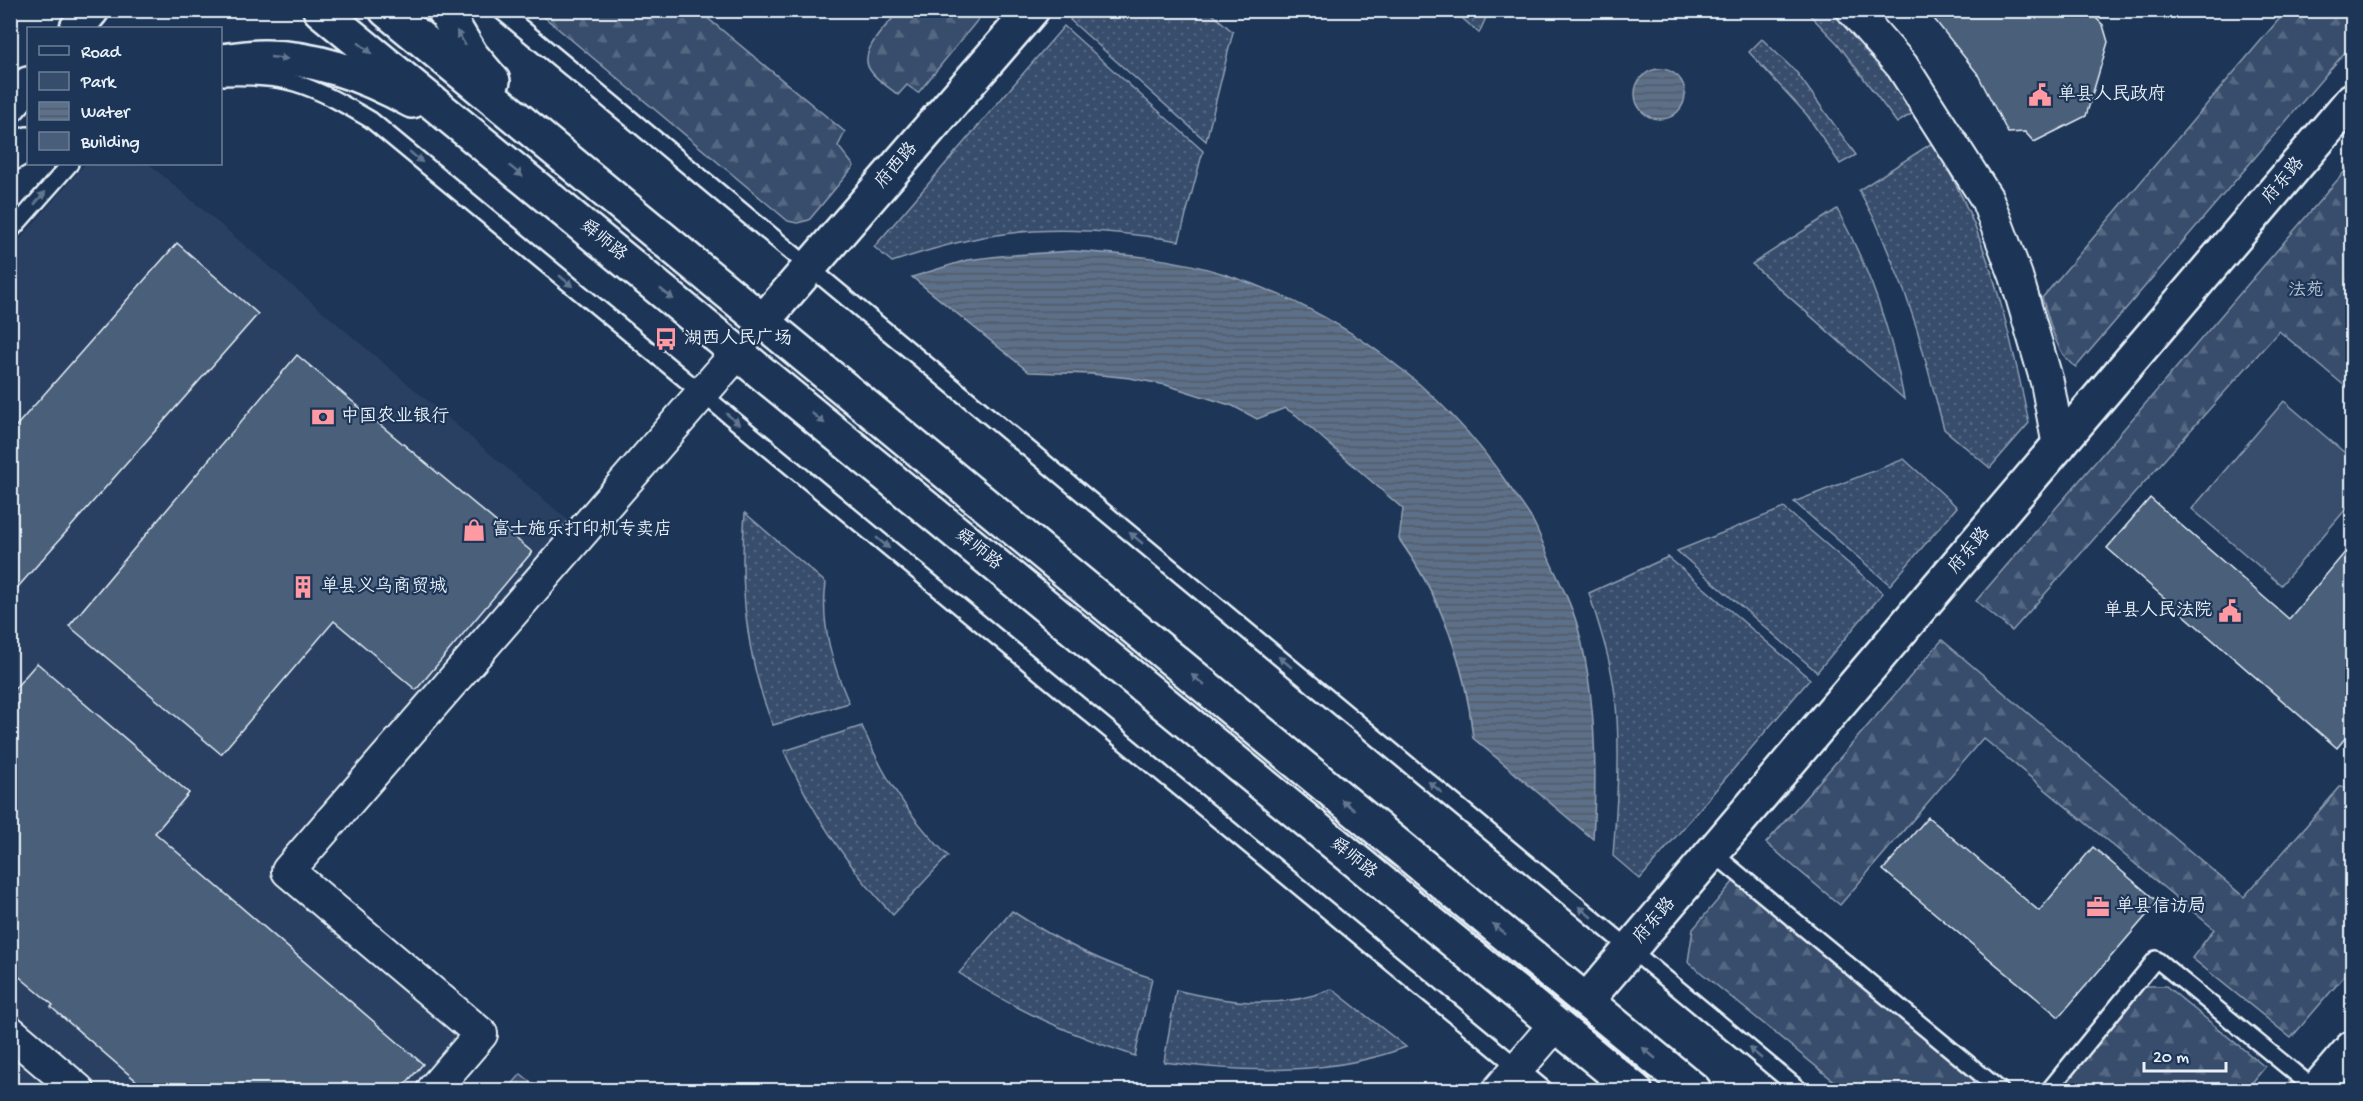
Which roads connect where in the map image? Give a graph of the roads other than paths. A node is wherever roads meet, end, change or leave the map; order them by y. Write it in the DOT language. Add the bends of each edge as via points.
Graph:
graph roads {
  1 [pos="92,10"];
  2 [pos="320,10"];
  3 [pos="386,10"];
  4 [pos="444,10"];
  5 [pos="500,10"];
  6 [pos="1032,10"];
  7 [pos="1853,10"];
  8 [pos="78,27"];
  9 [pos="222,61"];
  10 [pos="222,77"];
  11 [pos="27,85"];
  12 [pos="2352,100"];
  13 [pos="10,105"];
  14 [pos="470,133"];
  15 [pos="536,134"];
  16 [pos="27,145"];
  17 [pos="10,154"];
  18 [pos="69,165"];
  19 [pos="10,232"];
  20 [pos="763,321"];
  21 [pos="738,352"];
  22 [pos="2059,446"];
  23 [pos="1713,853"];
  24 [pos="1630,950"];
  25 [pos="1586,1001"];
  26 [pos="1555,1025"];
  27 [pos="10,1032"];
  28 [pos="2352,1048"];
  29 [pos="78,1090"];
  30 [pos="433,1090"];
  31 [pos="1499,1090"];
  32 [pos="1545,1090"];
  33 [pos="1635,1090"];
  34 [pos="1694,1090"];
  35 [pos="1800,1090"];
  36 [pos="2000,1090"];
  37 [pos="2049,1090"];
  38 [pos="2316,1090"];
  1 -- 8 [label="main road"];
  2 -- 14 [label="main road, 舜师路, one-way"];
  3 -- 15 [label="main road"];
  15 -- 4 [label="main road, one-way" via="471,55"];
  24 -- 5 [label="lane, one-way"];
  6 -- 20 [label="main road, 府西路"];
  7 -- 22 [label="street" via="1902,66 1987,199 2047,382"];
  9 -- 14 [label="main road, one-way" via="262,57 312,62 359,76"];
  10 -- 32 [label="lane, one-way" via="255,76 294,83 331,97 371,120"];
  11 -- 13 [label="main road"];
  12 -- 22 [label="main road, 府东路"];
  14 -- 21 [label="main road, 舜师路, one-way"];
  15 -- 20 [label="main road"];
  16 -- 17 [label="main road"];
  19 -- 18 [label="lane, one-way"];
  25 -- 20 [label="main road, one-way"];
  21 -- 26 [label="main road, 舜师路, one-way"];
  21 -- 30 [label="street" via="288,871 481,1034"];
  22 -- 23 [label="main road, 府东路"];
  23 -- 24 [label="main road, 府东路"];
  23 -- 36 [label="lane"];
  24 -- 25 [label="main road, 府东路"];
  35 -- 24 [label="lane, one-way"];
  34 -- 25 [label="main road, one-way"];
  26 -- 31 [label="street"];
  26 -- 33 [label="main road, 舜师路"];
  27 -- 29 [label="street"];
  28 -- 38 [label="main road"];
  37 -- 38 [label="lane" via="2156,959"];
}
